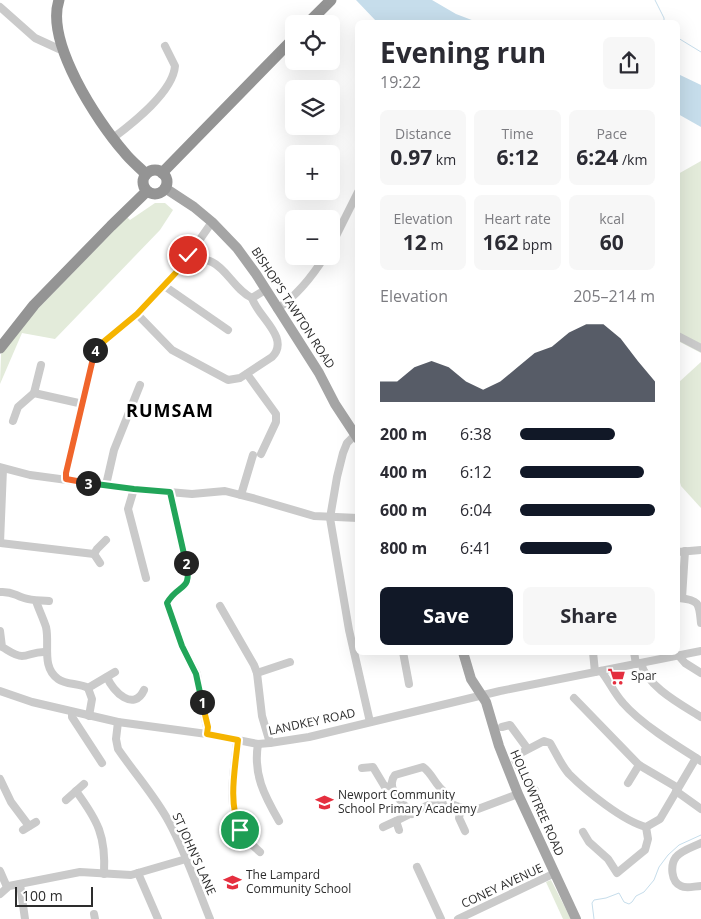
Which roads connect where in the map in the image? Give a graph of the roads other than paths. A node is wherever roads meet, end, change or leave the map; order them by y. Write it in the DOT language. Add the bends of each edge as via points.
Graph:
graph roads {
  1 [pos="59,0"];
  2 [pos="331,0"];
  3 [pos="0,8"];
  4 [pos="316,15"];
  5 [pos="165,46"];
  6 [pos="285,47"];
  7 [pos="62,48"];
  8 [pos="112,138"];
  9 [pos="162,173"];
  10 [pos="146,174"];
  11 [pos="165,188"];
  12 [pos="147,191"];
  13 [pos="355,198"];
  14 [pos="212,222"];
  15 [pos="340,228"];
  16 [pos="185,263"];
  17 [pos="319,265"];
  18 [pos="163,285"];
  19 [pos="265,290"];
  20 [pos="252,298"];
  21 [pos="277,309"];
  22 [pos="137,314"];
  23 [pos="228,330"];
  24 [pos="680,337"];
  25 [pos="0,348"];
  26 [pos="701,348"];
  27 [pos="41,365"];
  28 [pos="247,374"];
  29 [pos="140,385"];
  30 [pos="37,393"];
  31 [pos="83,404"];
  32 [pos="13,421"];
  33 [pos="355,435"];
  34 [pos="355,438"];
  35 [pos="2,468"];
  36 [pos="66,479"];
  37 [pos="106,485"];
  38 [pos="134,489"];
  39 [pos="170,492"];
  40 [pos="241,495"];
  41 [pos="330,518"];
  42 [pos="355,518"];
  43 [pos="106,540"];
  44 [pos="0,543"];
  45 [pos="701,550"];
  46 [pos="681,551"];
  47 [pos="94,554"];
  48 [pos="100,563"];
  49 [pos="146,578"];
  50 [pos="0,592"];
  51 [pos="680,598"];
  52 [pos="36,601"];
  53 [pos="49,601"];
  54 [pos="220,606"];
  55 [pos="701,624"];
  56 [pos="354,629"];
  57 [pos="0,631"];
  58 [pos="1,648"];
  59 [pos="701,651"];
  60 [pos="46,652"];
  61 [pos="358,655"];
  62 [pos="404,655"];
  63 [pos="464,655"];
  64 [pos="594,655"];
  65 [pos="635,655"];
  66 [pos="679,656"];
  67 [pos="290,662"];
  68 [pos="638,664"];
  69 [pos="598,671"];
  70 [pos="115,672"];
  71 [pos="257,673"];
  72 [pos="701,673"];
  73 [pos="107,678"];
  74 [pos="409,684"];
  75 [pos="88,688"];
  76 [pos="144,690"];
  77 [pos="0,691"];
  78 [pos="482,695"];
  79 [pos="137,698"];
  80 [pos="574,698"];
  81 [pos="143,707"];
  82 [pos="72,712"];
  83 [pos="89,716"];
  84 [pos="701,717"];
  85 [pos="118,722"];
  86 [pos="370,722"];
  87 [pos="502,727"];
  88 [pos="207,734"];
  89 [pos="238,740"];
  90 [pos="270,743"];
  91 [pos="258,744"];
  92 [pos="527,748"];
  93 [pos="699,760"];
  94 [pos="102,763"];
  95 [pos="639,765"];
  96 [pos="362,768"];
  97 [pos="0,779"];
  98 [pos="628,783"];
  99 [pos="84,784"];
  100 [pos="391,786"];
  101 [pos="536,790"];
  102 [pos="677,790"];
  103 [pos="76,791"];
  104 [pos="518,794"];
  105 [pos="66,800"];
  106 [pos="446,802"];
  107 [pos="461,808"];
  108 [pos="701,809"];
  109 [pos="412,814"];
  110 [pos="279,821"];
  111 [pos="396,822"];
  112 [pos="29,826"];
  113 [pos="383,827"];
  114 [pos="646,827"];
  115 [pos="399,830"];
  116 [pos="582,830"];
  117 [pos="465,831"];
  118 [pos="701,843"];
  119 [pos="260,852"];
  120 [pos="186,859"];
  121 [pos="417,867"];
  122 [pos="0,871"];
  123 [pos="138,873"];
  124 [pos="555,873"];
  125 [pos="104,874"];
  126 [pos="18,885"];
  127 [pos="701,886"];
  128 [pos="7,887"];
  129 [pos="0,894"];
  130 [pos="25,919"];
  131 [pos="158,919"];
  132 [pos="210,919"];
  133 [pos="441,919"];
  134 [pos="458,919"];
  135 [pos="576,919"];
  1 -- 7 [label="highway" via="56,22"];
  2 -- 4 [label="highway"];
  3 -- 7 [label="street" via="35,38"];
  5 -- 8 [label="street" via="175,66 172,80 150,106"];
  6 -- 9 [label="highway"];
  7 -- 8 [label="highway" via="79,85"];
  8 -- 10 [label="highway"];
  9 -- 10 [label="highway" via="152,170"];
  9 -- 11 [label="highway"];
  10 -- 12 [label="highway" via="143,180"];
  11 -- 12 [label="highway" via="154,194"];
  11 -- 14 [label="main road, BISHOP'S TAWTON ROAD"];
  12 -- 25 [label="highway" via="34,305"];
  13 -- 15 [label="street"];
  14 -- 16 [label="street"];
  14 -- 19 [label="main road, BISHOP'S TAWTON ROAD" via="237,248"];
  16 -- 18 [label="street"];
  16 -- 20 [label="street" via="204,260 217,265 244,294"];
  17 -- 21 [label="street" via="310,280"];
  18 -- 22 [label="street"];
  18 -- 23 [label="street"];
  19 -- 20 [label="street"];
  19 -- 21 [label="main road, BISHOP'S TAWTON ROAD"];
  20 -- 28 [label="street" via="278,343 274,354"];
  21 -- 33 [label="main road, BISHOP'S TAWTON ROAD"];
  22 -- 28 [label="street" via="178,354 228,380"];
  22 -- 31 [label="street" via="94,353"];
  24 -- 26 [label="street"];
  27 -- 30 [label="street"];
  28 -- 40 [label="street" via="276,414 276,422 257,454"];
  29 -- 37 [label="street" via="114,450"];
  30 -- 31 [label="street"];
  30 -- 32 [label="street" via="18,407"];
  31 -- 36 [label="street"];
  34 -- 41 [label="street" via="347,443 343,453"];
  35 -- 36 [label="street"];
  35 -- 44 [label="street"];
  36 -- 37 [label="street"];
  37 -- 38 [label="street"];
  38 -- 39 [label="street"];
  38 -- 49 [label="street" via="128,509 146,568"];
  39 -- 40 [label="street"];
  39 -- 88 [label="street" via="188,581 167,603 196,674"];
  40 -- 41 [label="street"];
  41 -- 42 [label="street"];
  41 -- 56 [label="street"];
  43 -- 47 [label="street"];
  44 -- 47 [label="street" via="58,545"];
  45 -- 46 [label="street"];
  46 -- 51 [label="street"];
  47 -- 48 [label="street"];
  50 -- 52 [label="street"];
  51 -- 55 [label="street" via="697,602"];
  52 -- 53 [label="street"];
  52 -- 60 [label="street" via="48,638"];
  54 -- 71 [label="street"];
  57 -- 58 [label="street"];
  58 -- 60 [label="street" via="22,656"];
  59 -- 66 [label="street, LANDKEY ROAD"];
  60 -- 75 [label="street" via="51,671 57,679"];
  61 -- 86 [label="street"];
  62 -- 74 [label="street"];
  63 -- 78 [label="main road, HOLLOWTREE ROAD" via="471,679"];
  64 -- 69 [label="street"];
  65 -- 68 [label="street"];
  66 -- 68 [label="street, LANDKEY ROAD"];
  66 -- 72 [label="street"];
  67 -- 71 [label="street"];
  68 -- 69 [label="street, LANDKEY ROAD"];
  68 -- 84 [label="street" via="656,685"];
  69 -- 78 [label="street, LANDKEY ROAD"];
  69 -- 93 [label="street" via="629,710"];
  70 -- 73 [label="street"];
  71 -- 90 [label="street" via="260,703"];
  73 -- 75 [label="street"];
  73 -- 79 [label="street" via="117,694"];
  75 -- 83 [label="street" via="92,698"];
  76 -- 79 [label="street"];
  77 -- 82 [label="street, LANDKEY ROAD"];
  78 -- 86 [label="street, LANDKEY ROAD"];
  78 -- 104 [label="main road, HOLLOWTREE ROAD"];
  79 -- 81 [label="street"];
  80 -- 95 [label="street"];
  82 -- 83 [label="street, LANDKEY ROAD"];
  82 -- 94 [label="street" via="72,717"];
  83 -- 85 [label="street, LANDKEY ROAD"];
  85 -- 88 [label="street, LANDKEY ROAD"];
  85 -- 120 [label="street, ST JOHN'S LANE" via="118,749 158,804"];
  86 -- 90 [label="street, LANDKEY ROAD"];
  87 -- 92 [label="street" via="510,725"];
  88 -- 89 [label="street, LANDKEY ROAD"];
  89 -- 91 [label="street, LANDKEY ROAD"];
  89 -- 119 [label="street" via="232,797 236,819 240,830"];
  90 -- 91 [label="street, LANDKEY ROAD"];
  91 -- 110 [label="street" via="256,770"];
  92 -- 101 [label="street" via="515,760 528,783"];
  92 -- 114 [label="street" via="544,741 550,743 568,772 602,802 633,823"];
  93 -- 102 [label="street"];
  95 -- 98 [label="street"];
  95 -- 102 [label="street"];
  96 -- 100 [label="street" via="373,767 385,787"];
  97 -- 112 [label="street"];
  99 -- 103 [label="street"];
  100 -- 106 [label="street" via="396,775 423,767 446,793"];
  100 -- 109 [label="street"];
  102 -- 108 [label="street"];
  102 -- 114 [label="street" via="660,819"];
  103 -- 105 [label="street"];
  103 -- 125 [label="street" via="98,825 104,852"];
  104 -- 107 [label="street" via="478,809"];
  104 -- 124 [label="main road, HOLLOWTREE ROAD"];
  106 -- 107 [label="street"];
  106 -- 109 [label="street" via="432,803"];
  107 -- 117 [label="street" via="459,818"];
  109 -- 111 [label="street"];
  111 -- 113 [label="street"];
  111 -- 115 [label="street"];
  114 -- 116 [label="street" via="648,839 645,850 615,874 608,859 589,842"];
  118 -- 127 [label="street" via="677,857 672,868 680,886"];
  120 -- 123 [label="street"];
  120 -- 132 [label="street, ST JOHN'S LANE"];
  121 -- 133 [label="street"];
  122 -- 128 [label="street"];
  123 -- 125 [label="street"];
  123 -- 131 [label="street"];
  124 -- 134 [label="street, CONEY AVENUE"];
  124 -- 135 [label="main road, HOLLOWTREE ROAD"];
  125 -- 126 [label="street" via="80,872"];
  126 -- 128 [label="street"];
  126 -- 130 [label="street"];
  128 -- 129 [label="street"];
}
